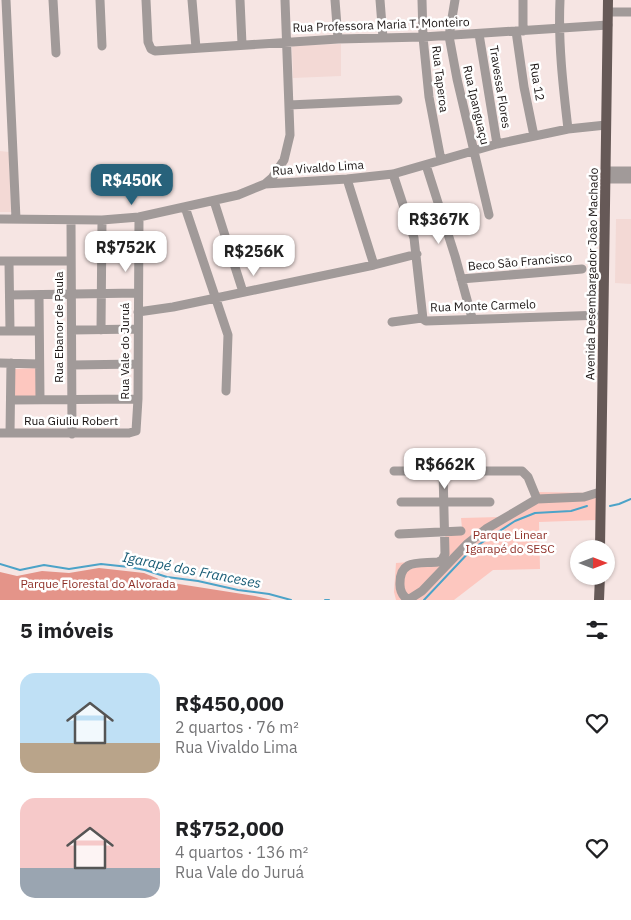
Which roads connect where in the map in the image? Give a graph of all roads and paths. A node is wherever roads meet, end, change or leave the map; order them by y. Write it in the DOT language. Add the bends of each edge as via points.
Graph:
graph roads {
  1 [pos="6,0"];
  2 [pos="53,0"];
  3 [pos="100,0"];
  4 [pos="146,0"];
  5 [pos="192,0"];
  6 [pos="240,0"];
  7 [pos="285,0"];
  8 [pos="334,0"];
  9 [pos="380,0"];
  10 [pos="422,0"];
  11 [pos="455,0"];
  12 [pos="523,0"];
  13 [pos="560,0"];
  14 [pos="608,0"];
  15 [pos="608,12"];
  16 [pos="631,12"];
  17 [pos="608,24"];
  18 [pos="559,28"];
  19 [pos="520,31"];
  20 [pos="479,34"];
  21 [pos="449,36"];
  22 [pos="422,37"];
  23 [pos="382,38"];
  24 [pos="338,39"];
  25 [pos="287,42"];
  26 [pos="242,44"];
  27 [pos="102,46"];
  28 [pos="196,48"];
  29 [pos="56,53"];
  30 [pos="398,100"];
  31 [pos="289,105"];
  32 [pos="606,125"];
  33 [pos="568,129"];
  34 [pos="534,136"];
  35 [pos="497,144"];
  36 [pos="474,151"];
  37 [pos="441,160"];
  38 [pos="426,165"];
  39 [pos="631,171"];
  40 [pos="393,174"];
  41 [pos="606,175"];
  42 [pos="347,179"];
  43 [pos="631,179"];
  44 [pos="264,184"];
  45 [pos="214,201"];
  46 [pos="185,208"];
  47 [pos="489,215"];
  48 [pos="138,217"];
  49 [pos="0,219"];
  50 [pos="16,219"];
  51 [pos="71,220"];
  52 [pos="102,220"];
  53 [pos="416,254"];
  54 [pos="71,261"];
  55 [pos="5,262"];
  56 [pos="374,265"];
  57 [pos="582,269"];
  58 [pos="461,279"];
  59 [pos="243,292"];
  60 [pos="138,293"];
  61 [pos="72,294"];
  62 [pos="101,294"];
  63 [pos="10,295"];
  64 [pos="39,295"];
  65 [pos="216,298"];
  66 [pos="138,312"];
  67 [pos="603,315"];
  68 [pos="422,318"];
  69 [pos="472,318"];
  70 [pos="392,322"];
  71 [pos="138,329"];
  72 [pos="72,330"];
  73 [pos="101,330"];
  74 [pos="0,331"];
  75 [pos="10,331"];
  76 [pos="39,331"];
  77 [pos="0,363"];
  78 [pos="11,364"];
  79 [pos="39,364"];
  80 [pos="138,364"];
  81 [pos="72,365"];
  82 [pos="226,391"];
  83 [pos="138,399"];
  84 [pos="10,400"];
  85 [pos="40,400"];
  86 [pos="72,400"];
  87 [pos="137,426"];
  88 [pos="0,433"];
  89 [pos="10,433"];
  90 [pos="72,434"];
  91 [pos="443,470"];
  92 [pos="394,471"];
  93 [pos="600,492"];
  94 [pos="537,499"];
  95 [pos="401,502"];
  96 [pos="443,502"];
  97 [pos="490,502"];
  98 [pos="461,531"];
  99 [pos="444,532"];
  100 [pos="399,534"];
  101 [pos="601,540"];
  102 [pos="449,556"];
  103 [pos="600,585"];
  104 [pos="599,600"];
  1 -- 50 [label="street"];
  2 -- 29 [label="street"];
  3 -- 27 [label="street"];
  4 -- 28 [label="street, Rua Professora Maria T. Monteiro" via="151,48 155,51"];
  5 -- 28 [label="street"];
  6 -- 26 [label="street"];
  7 -- 25 [label="street"];
  8 -- 24 [label="street"];
  9 -- 23 [label="street"];
  10 -- 22 [label="street, Rua Taperoa"];
  11 -- 21 [label="street, Rua Ipanguaçu"];
  12 -- 19 [label="street, Rua 12"];
  13 -- 18 [label="street"];
  14 -- 15 [label="main road, Avenida Desembargador João Machado"];
  15 -- 16 [label="street"];
  15 -- 17 [label="main road, Avenida Desembargador João Machado"];
  17 -- 18 [label="street, Rua Professora Maria T. Monteiro"];
  17 -- 32 [label="main road, Avenida Desembargador João Machado"];
  18 -- 19 [label="street, Rua Professora Maria T. Monteiro"];
  18 -- 33 [label="street"];
  19 -- 20 [label="street, Rua Professora Maria T. Monteiro"];
  19 -- 34 [label="street, Rua 12" via="524,87"];
  20 -- 21 [label="street, Rua Professora Maria T. Monteiro"];
  20 -- 35 [label="street, Travessa Flores"];
  21 -- 22 [label="street, Rua Professora Maria T. Monteiro"];
  21 -- 36 [label="street, Rua Ipanguaçu"];
  22 -- 23 [label="street, Rua Professora Maria T. Monteiro"];
  22 -- 37 [label="street, Rua Taperoa"];
  23 -- 24 [label="street, Rua Professora Maria T. Monteiro"];
  24 -- 25 [label="street, Rua Professora Maria T. Monteiro"];
  25 -- 26 [label="street, Rua Professora Maria T. Monteiro"];
  25 -- 31 [label="street"];
  26 -- 28 [label="street, Rua Professora Maria T. Monteiro"];
  30 -- 31 [label="street"];
  31 -- 44 [label="street" via="288,148 278,171"];
  32 -- 33 [label="street, Rua Vivaldo Lima"];
  32 -- 41 [label="main road, Avenida Desembargador João Machado"];
  33 -- 34 [label="street, Rua Vivaldo Lima"];
  34 -- 35 [label="street, Rua Vivaldo Lima"];
  35 -- 36 [label="street, Rua Vivaldo Lima"];
  36 -- 37 [label="street, Rua Vivaldo Lima"];
  36 -- 47 [label="street, Rua Ipanguaçu"];
  37 -- 38 [label="street, Rua Vivaldo Lima"];
  38 -- 40 [label="street, Rua Vivaldo Lima"];
  38 -- 58 [label="street"];
  39 -- 41 [label="street"];
  40 -- 42 [label="street, Rua Vivaldo Lima"];
  40 -- 53 [label="street, Rua Monte Carmelo"];
  41 -- 43 [label="street"];
  41 -- 67 [label="main road, Avenida Desembargador João Machado"];
  42 -- 44 [label="street, Rua Vivaldo Lima"];
  42 -- 56 [label="street"];
  44 -- 45 [label="street, Rua Vivaldo Lima"];
  45 -- 46 [label="street, Rua Vivaldo Lima"];
  45 -- 59 [label="street"];
  46 -- 48 [label="street, Rua Vivaldo Lima"];
  46 -- 65 [label="street"];
  48 -- 52 [label="street, Rua Vivaldo Lima"];
  48 -- 60 [label="street, Rua Vale do Juruá"];
  49 -- 50 [label="street, Rua Vivaldo Lima"];
  50 -- 51 [label="street, Rua Vivaldo Lima"];
  51 -- 52 [label="street, Rua Vivaldo Lima"];
  51 -- 54 [label="street, Rua Ebanor de Paula"];
  52 -- 62 [label="street"];
  53 -- 56 [label="street"];
  53 -- 68 [label="street, Rua Monte Carmelo"];
  54 -- 55 [label="street"];
  54 -- 61 [label="street, Rua Ebanor de Paula"];
  55 -- 63 [label="street"];
  56 -- 59 [label="street"];
  57 -- 58 [label="street, Beco São Francisco"];
  58 -- 69 [label="street"];
  59 -- 65 [label="street"];
  60 -- 62 [label="street"];
  60 -- 66 [label="street, Rua Vale do Juruá"];
  61 -- 62 [label="street"];
  61 -- 64 [label="street"];
  61 -- 72 [label="street, Rua Ebanor de Paula"];
  62 -- 73 [label="street"];
  63 -- 64 [label="street"];
  63 -- 75 [label="street"];
  64 -- 76 [label="street"];
  65 -- 66 [label="street"];
  65 -- 82 [label="street" via="228,335"];
  66 -- 71 [label="street, Rua Vale do Juruá"];
  67 -- 69 [label="street, Rua Monte Carmelo"];
  67 -- 93 [label="main road, Avenida Desembargador João Machado"];
  68 -- 69 [label="street, Rua Monte Carmelo"];
  68 -- 70 [label="street"];
  71 -- 73 [label="street"];
  71 -- 80 [label="street, Rua Vale do Juruá"];
  72 -- 73 [label="street"];
  72 -- 81 [label="street, Rua Ebanor de Paula"];
  74 -- 75 [label="street"];
  75 -- 76 [label="street"];
  76 -- 79 [label="street"];
  77 -- 78 [label="street"];
  78 -- 79 [label="street"];
  78 -- 84 [label="street"];
  79 -- 85 [label="street"];
  80 -- 81 [label="street"];
  80 -- 83 [label="street, Rua Vale do Juruá"];
  81 -- 86 [label="street, Rua Ebanor de Paula"];
  83 -- 86 [label="street"];
  83 -- 87 [label="street, Rua Vale do Juruá"];
  84 -- 85 [label="street"];
  84 -- 89 [label="street"];
  85 -- 86 [label="street"];
  86 -- 90 [label="street, Rua Ebanor de Paula"];
  87 -- 90 [label="street, Rua Giuliu Robert" via="136,431 129,434"];
  88 -- 89 [label="street, Rua Giuliu Robert"];
  89 -- 90 [label="street, Rua Giuliu Robert"];
  91 -- 92 [label="street"];
  91 -- 94 [label="street" via="522,472 528,477"];
  91 -- 96 [label="street"];
  93 -- 94 [label="street" via="584,497"];
  93 -- 101 [label="main road, Avenida Desembargador João Machado" via="605,508"];
  94 -- 102 [label="street" via="486,529"];
  95 -- 96 [label="street"];
  96 -- 97 [label="street"];
  96 -- 99 [label="street"];
  98 -- 99 [label="street"];
  99 -- 100 [label="street"];
  99 -- 102 [label="street"];
  102 -- 102 [label="street" via="438,562 405,567 400,573 404,596 411,598 422,591"];
  103 -- 104 [label="main road"];
}
